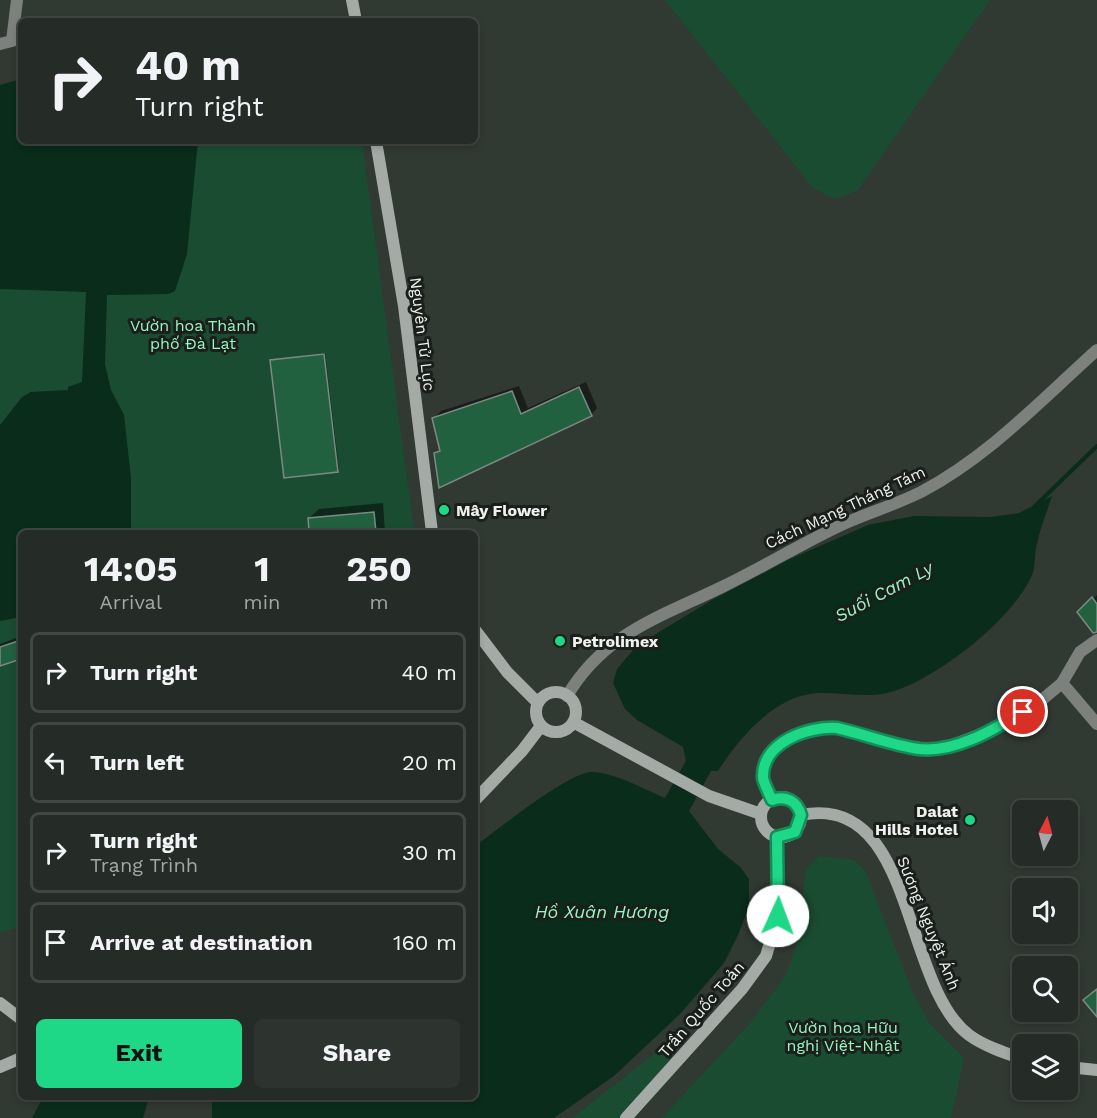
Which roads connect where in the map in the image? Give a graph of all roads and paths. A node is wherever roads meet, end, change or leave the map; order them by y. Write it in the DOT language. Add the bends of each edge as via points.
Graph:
graph roads {
  1 [pos="17,0"];
  2 [pos="352,0"];
  3 [pos="355,18"];
  4 [pos="0,44"];
  5 [pos="377,144"];
  6 [pos="1097,350"];
  7 [pos="432,530"];
  8 [pos="478,635"];
  9 [pos="1097,640"];
  10 [pos="1062,683"];
  11 [pos="567,696"];
  12 [pos="538,703"];
  13 [pos="573,722"];
  14 [pos="1097,724"];
  15 [pos="541,726"];
  16 [pos="478,797"];
  17 [pos="772,800"];
  18 [pos="761,814"];
  19 [pos="801,815"];
  20 [pos="777,837"];
  21 [pos="0,1003"];
  22 [pos="18,1017"];
  23 [pos="1012,1056"];
  24 [pos="18,1059"];
  25 [pos="0,1067"];
  26 [pos="1078,1068"];
  27 [pos="1097,1070"];
  28 [pos="626,1118"];
  1 -- 4 [label="street" via="12,41"];
  2 -- 3 [label="main road"];
  5 -- 7 [label="main road, Nguyên Tử Lực" via="404,306"];
  6 -- 11 [label="street, Cách Mạng Tháng Tám" via="980,456 920,493 843,524 638,626 588,665"];
  8 -- 12 [label="main road"];
  9 -- 10 [label="street" via="1074,660"];
  10 -- 14 [label="street"];
  10 -- 17 [label="street" via="1037,704 994,729 947,747 919,749 837,728 813,729 770,753 763,778"];
  11 -- 12 [label="main road" via="552,693"];
  11 -- 13 [label="main road" via="576,710"];
  12 -- 15 [label="main road" via="536,715"];
  13 -- 15 [label="main road" via="558,732"];
  13 -- 18 [label="main road" via="710,796"];
  15 -- 16 [label="main road"];
  17 -- 18 [label="main road"];
  17 -- 19 [label="main road" via="793,801"];
  18 -- 20 [label="main road" via="767,831"];
  19 -- 20 [label="main road" via="795,832"];
  19 -- 23 [label="main road, Sương Nguyệt Ánh" via="841,816 868,832 886,859 948,1011 969,1035"];
  20 -- 28 [label="main road, Trần Quốc Toản" via="778,916 766,956 742,989"];
  21 -- 22 [label="main road"];
  24 -- 25 [label="main road"];
  26 -- 27 [label="main road"];
}
